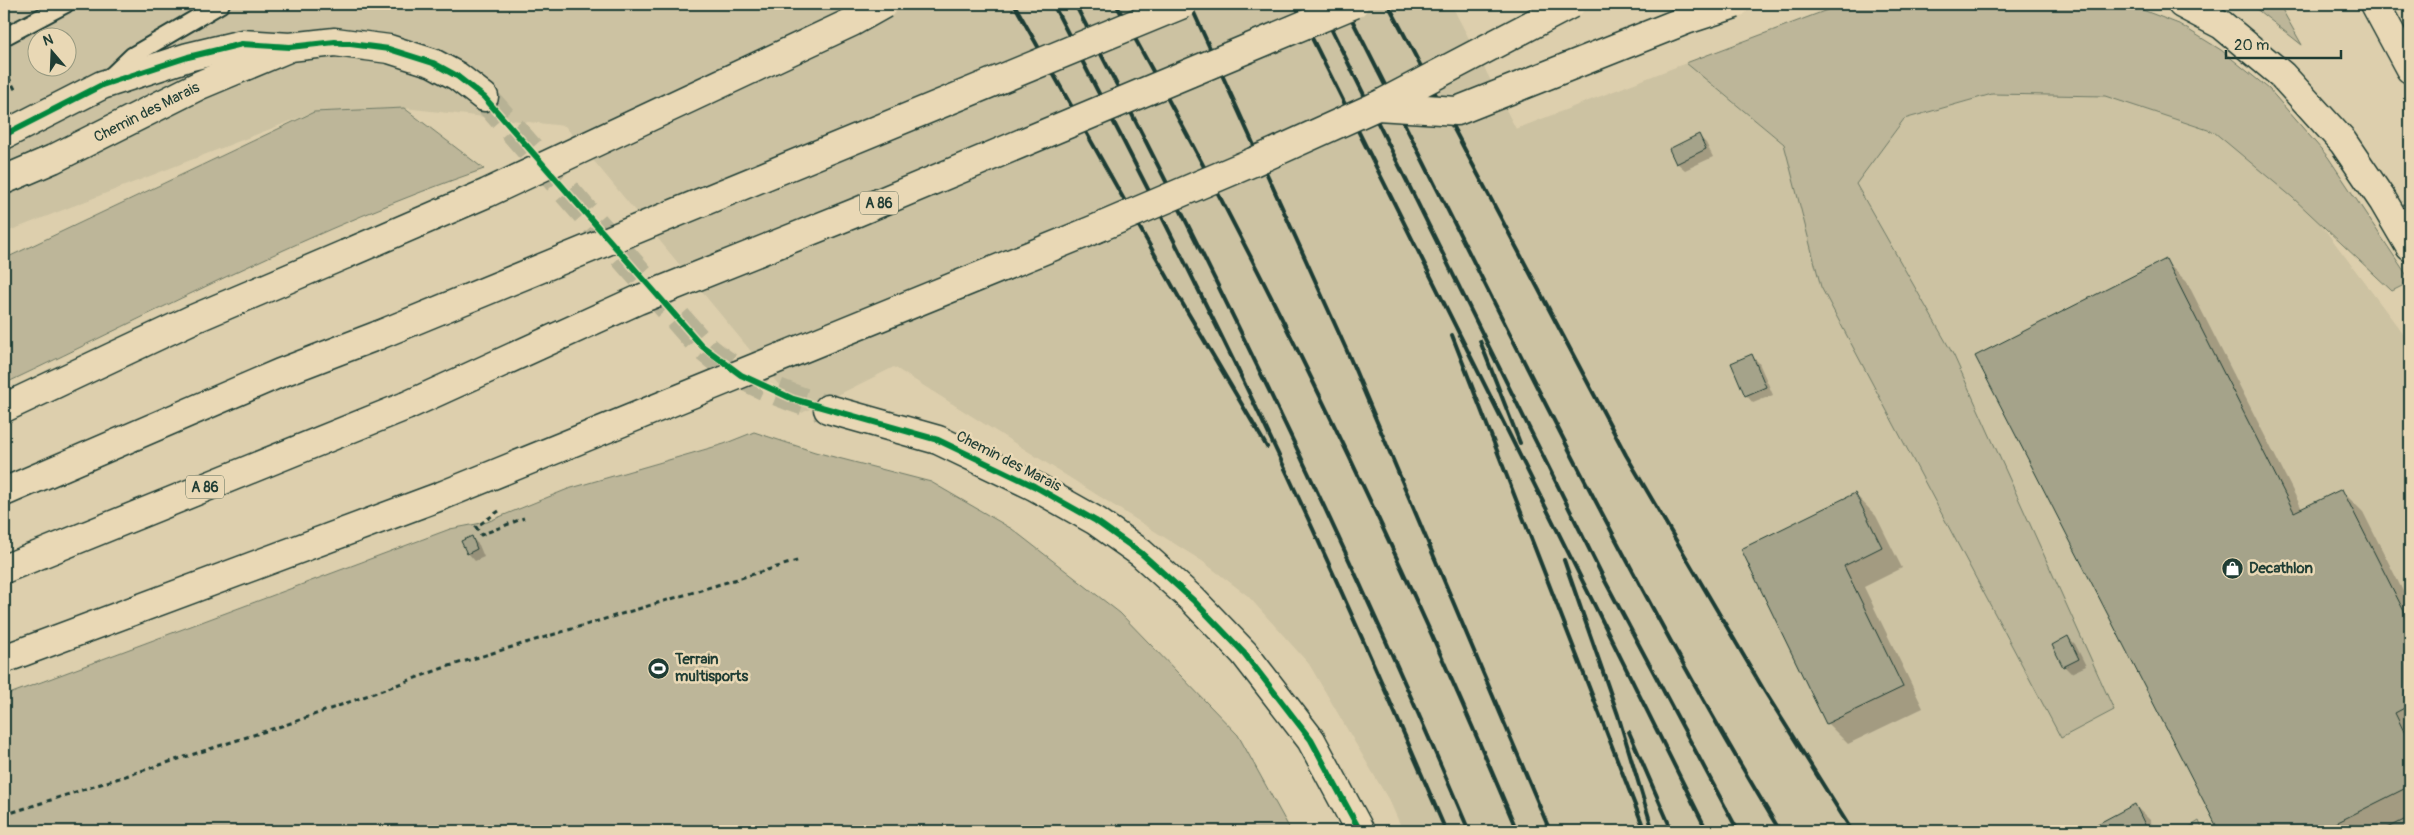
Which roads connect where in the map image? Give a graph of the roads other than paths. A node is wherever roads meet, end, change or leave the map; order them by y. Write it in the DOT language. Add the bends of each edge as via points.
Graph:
graph roads {
  1 [pos="66,4"];
  2 [pos="221,4"];
  3 [pos="884,4"];
  4 [pos="1183,4"];
  5 [pos="1354,4"];
  6 [pos="1571,4"];
  7 [pos="1735,4"];
  8 [pos="2182,4"];
  9 [pos="2375,4"];
  10 [pos="4,38"];
  11 [pos="290,47"];
  12 [pos="2410,69"];
  13 [pos="102,85"];
  14 [pos="484,97"];
  15 [pos="1377,106"];
  16 [pos="4,134"];
  17 [pos="4,180"];
  18 [pos="2410,247"];
  19 [pos="4,408"];
  20 [pos="828,409"];
  21 [pos="4,492"];
  22 [pos="4,569"];
  23 [pos="4,659"];
  24 [pos="1360,831"];
  1 -- 10 [label="lane"];
  2 -- 13 [label="lane" via="132,56"];
  3 -- 19 [label="main road, bridge" via="852,22 505,184 191,320"];
  4 -- 21 [label="main road, bridge" via="280,373"];
  5 -- 22 [label="main road, A 86, bridge" via="638,300 406,406"];
  6 -- 15 [label="main road, bridge"];
  7 -- 15 [label="main road, bridge" via="1686,20 1457,111"];
  8 -- 18 [label="main road" via="2222,25 2282,75 2343,142"];
  9 -- 12 [label="main road"];
  11 -- 13 [label="main road, Chemin des Marais" via="242,44 188,57"];
  11 -- 14 [label="main road, Chemin des Marais" via="335,42 389,49 433,63"];
  11 -- 17 [label="main road, Chemin des Marais" via="200,85"];
  13 -- 16 [label="main road, Chemin des Marais"];
  15 -- 23 [label="main road, bridge" via="1093,230 441,496"];
  20 -- 24 [label="main road, Chemin des Marais" via="938,440 1034,486 1096,521 1141,553 1193,600 1244,653 1311,740"];
}
